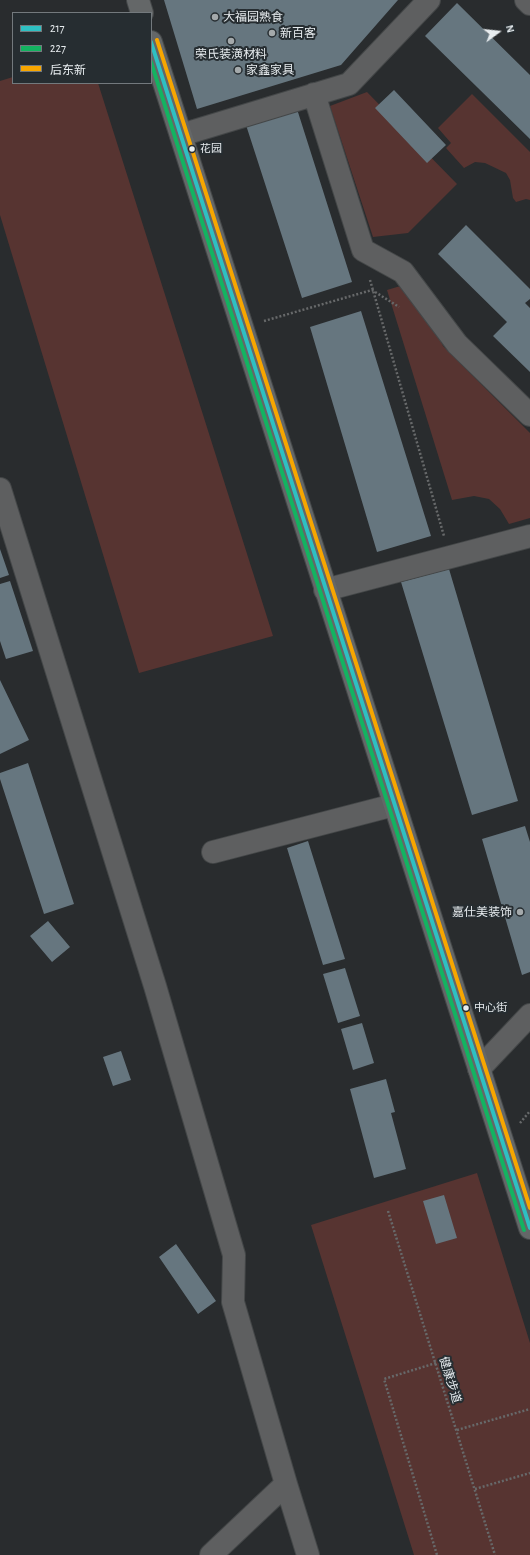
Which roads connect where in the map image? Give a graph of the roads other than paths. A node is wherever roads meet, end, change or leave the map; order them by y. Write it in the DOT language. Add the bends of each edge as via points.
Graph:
graph roads {
  1 [pos="138,0"];
  2 [pos="429,0"];
  3 [pos="526,0"];
  4 [pos="530,4"];
  5 [pos="142,12"];
  6 [pos="152,45"];
  7 [pos="314,94"];
  8 [pos="181,135"];
  9 [pos="530,415"];
  10 [pos="0,489"];
  11 [pos="530,536"];
  12 [pos="325,590"];
  13 [pos="394,805"];
  14 [pos="213,852"];
  15 [pos="530,1015"];
  16 [pos="479,1069"];
  17 [pos="530,1228"];
  18 [pos="286,1484"];
  19 [pos="211,1555"];
  20 [pos="308,1555"];
  1 -- 5 [label="highway"];
  2 -- 7 [label="street" via="349,84"];
  3 -- 4 [label="street"];
  6 -- 8 [label="highway"];
  7 -- 8 [label="street"];
  7 -- 9 [label="street" via="363,250 403,272 457,344"];
  8 -- 12 [label="highway"];
  10 -- 18 [label="street" via="153,979 234,1255 233,1302"];
  11 -- 12 [label="street"];
  12 -- 13 [label="highway"];
  13 -- 14 [label="street"];
  13 -- 16 [label="highway"];
  15 -- 16 [label="street"];
  16 -- 17 [label="highway"];
  18 -- 19 [label="street"];
  18 -- 20 [label="street"];
}
